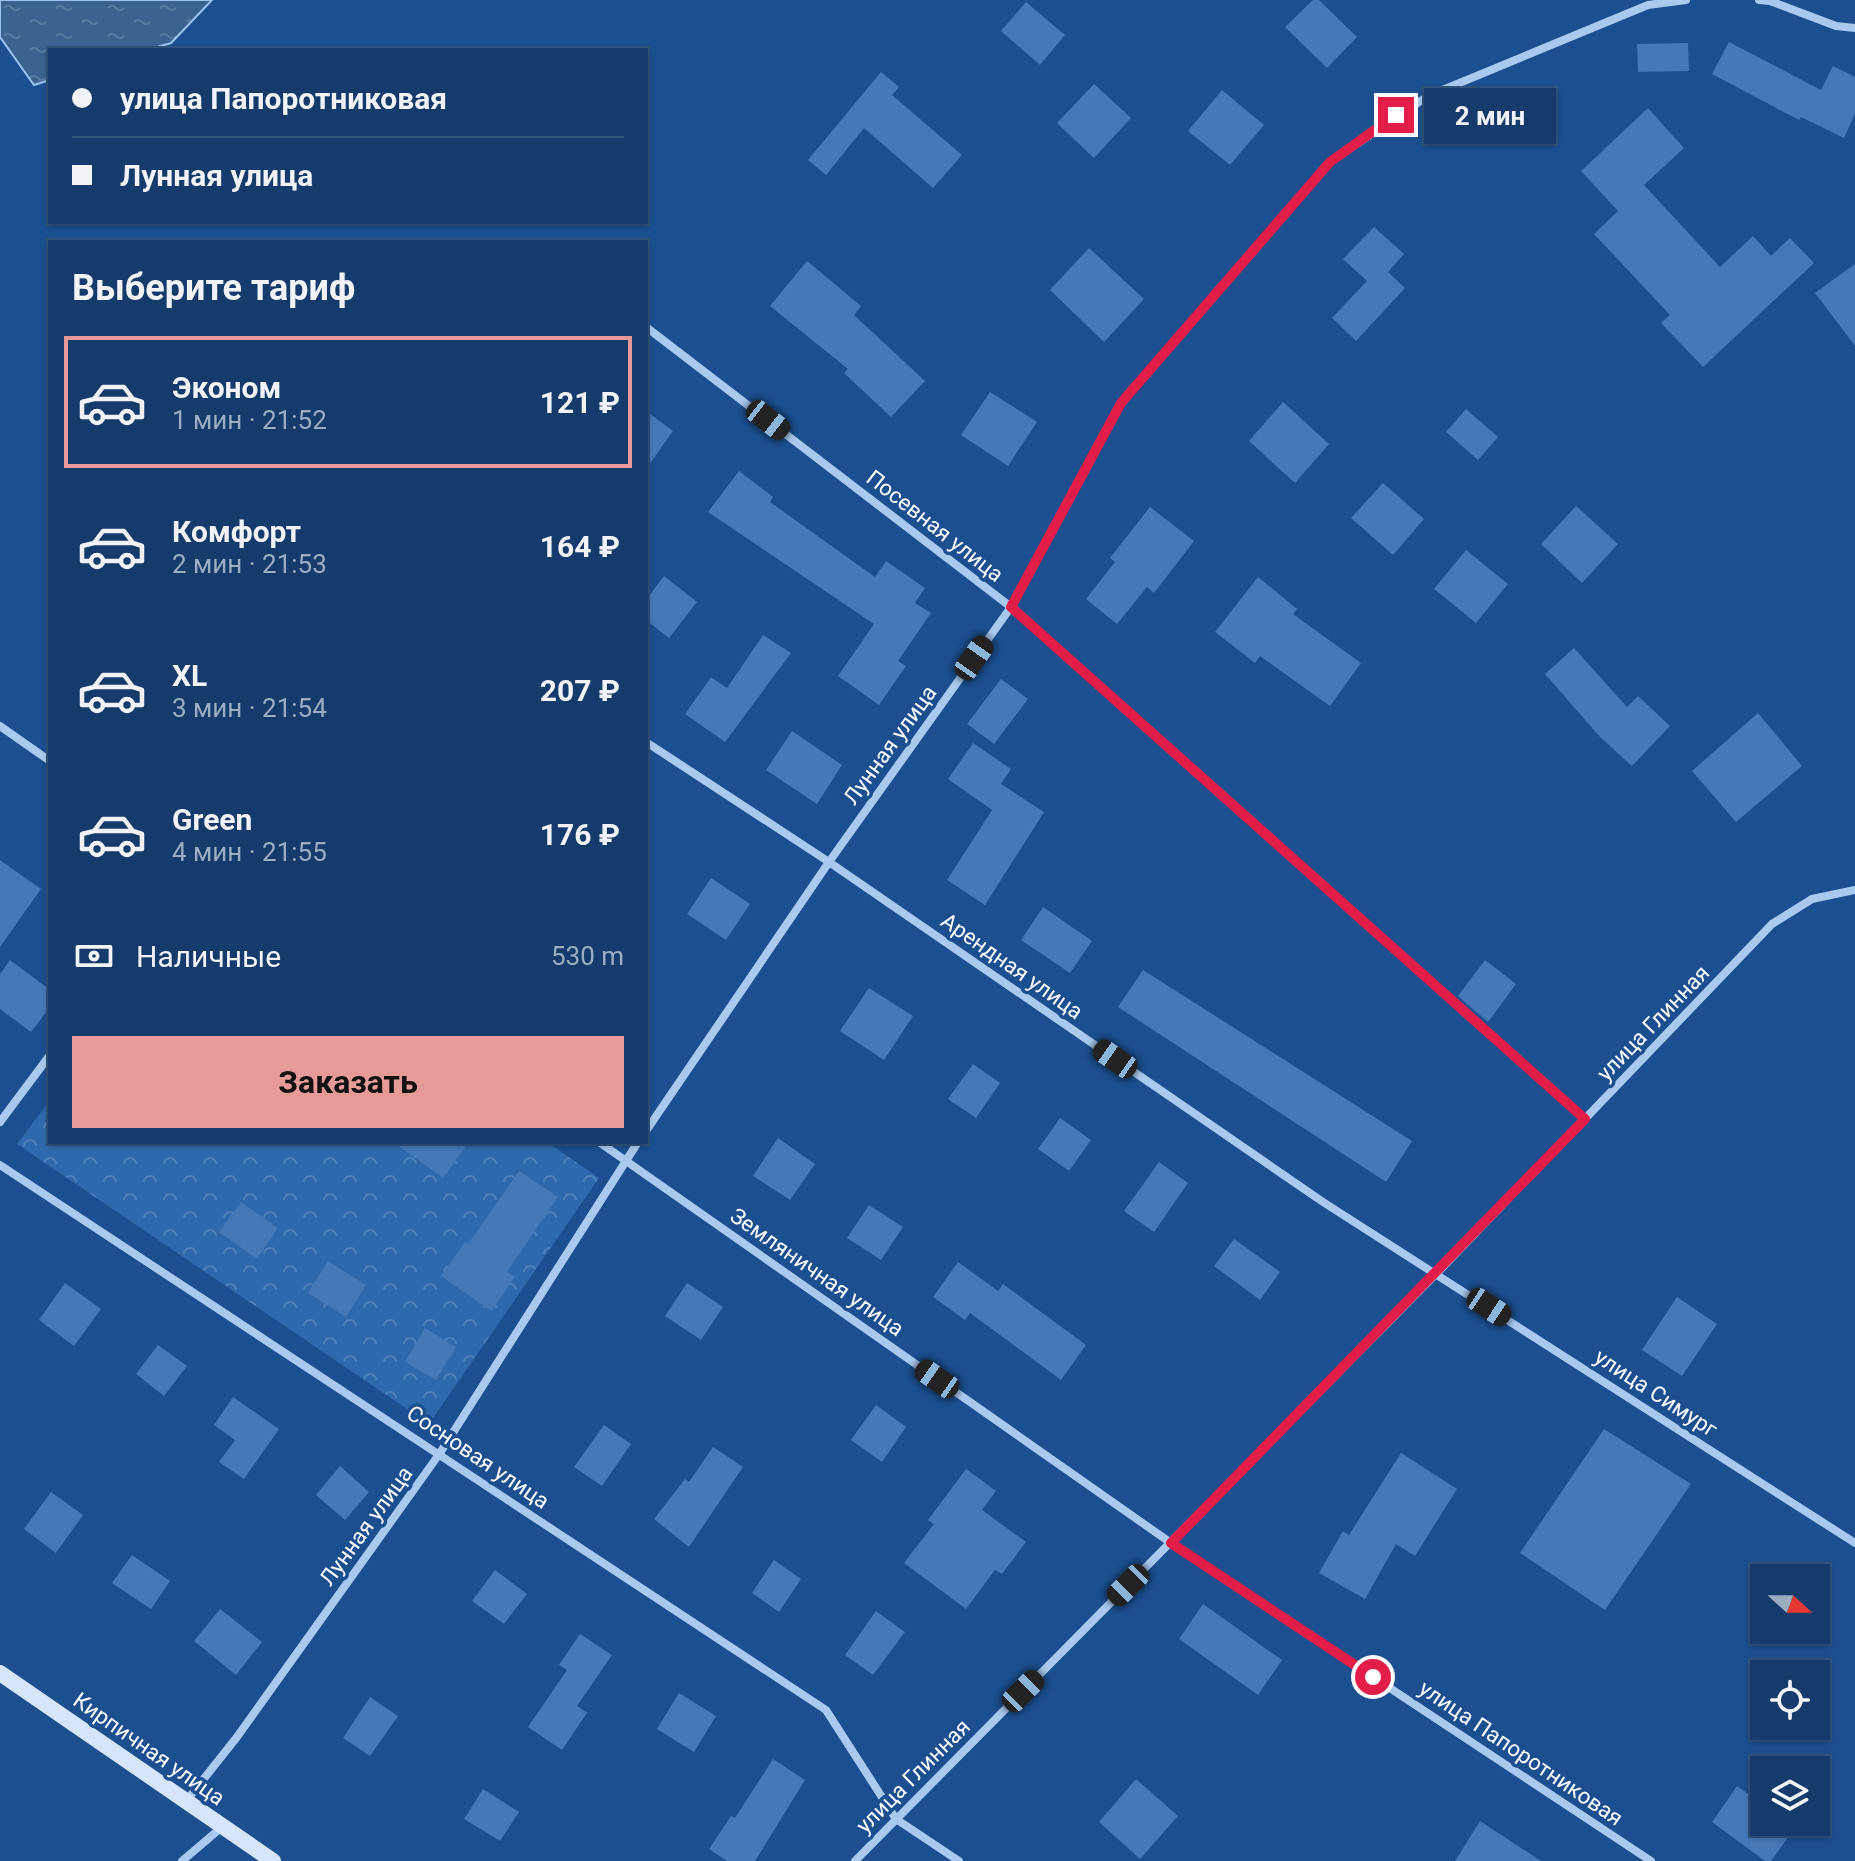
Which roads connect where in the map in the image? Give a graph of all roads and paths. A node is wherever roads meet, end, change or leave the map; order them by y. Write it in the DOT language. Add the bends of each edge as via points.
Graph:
graph roads {
  1 [pos="1686,0"];
  2 [pos="1759,0"];
  3 [pos="1770,0"];
  4 [pos="1855,28"];
  5 [pos="648,329"];
  6 [pos="1011,607"];
  7 [pos="0,726"];
  8 [pos="648,743"];
  9 [pos="48,760"];
  10 [pos="829,862"];
  11 [pos="1855,890"];
  12 [pos="48,1058"];
  13 [pos="1585,1119"];
  14 [pos="0,1122"];
  15 [pos="648,1128"];
  16 [pos="602,1144"];
  17 [pos="637,1144"];
  18 [pos="626,1160"];
  19 [pos="0,1165"];
  20 [pos="1437,1273"];
  21 [pos="440,1453"];
  22 [pos="1171,1543"];
  23 [pos="1855,1543"];
  24 [pos="3,1680"];
  25 [pos="187,1800"];
  26 [pos="896,1819"];
  27 [pos="223,1826"];
  28 [pos="182,1861"];
  29 [pos="273,1861"];
  30 [pos="855,1861"];
  31 [pos="959,1861"];
  32 [pos="1651,1861"];
  1 -- 6 [label="street, Лунная улица" via="1648,5 1428,96 1330,162 1121,403"];
  2 -- 3 [label="street"];
  3 -- 4 [label="street" via="1836,26"];
  5 -- 6 [label="street, Посевная улица"];
  6 -- 10 [label="street, Лунная улица"];
  6 -- 13 [label="street, Посевная улица"];
  7 -- 9 [label="street"];
  8 -- 10 [label="street, Арендная улица"];
  10 -- 15 [label="street, Лунная улица"];
  10 -- 20 [label="street, Арендная улица" via="1323,1202"];
  11 -- 13 [label="street, улица Глинная" via="1812,899 1772,924"];
  12 -- 14 [label="street"];
  13 -- 20 [label="street, улица Глинная"];
  16 -- 18 [label="street, Земляничная улица"];
  17 -- 18 [label="street, Лунная улица"];
  18 -- 21 [label="street, Лунная улица"];
  18 -- 22 [label="street, Земляничная улица"];
  19 -- 21 [label="street, Сосновая улица"];
  20 -- 22 [label="street, улица Глинная"];
  20 -- 23 [label="street, улица Симург"];
  21 -- 25 [label="street, Лунная улица"];
  21 -- 26 [label="street, Сосновая улица" via="826,1710"];
  22 -- 26 [label="street, улица Глинная"];
  22 -- 32 [label="street, улица Папоротниковая"];
  24 -- 25 [label="main road, Кирпичная улица"];
  25 -- 27 [label="main road, Кирпичная улица"];
  26 -- 30 [label="street, улица Глинная"];
  26 -- 31 [label="street"];
  27 -- 28 [label="street"];
  27 -- 29 [label="main road, Кирпичная улица"];
}
